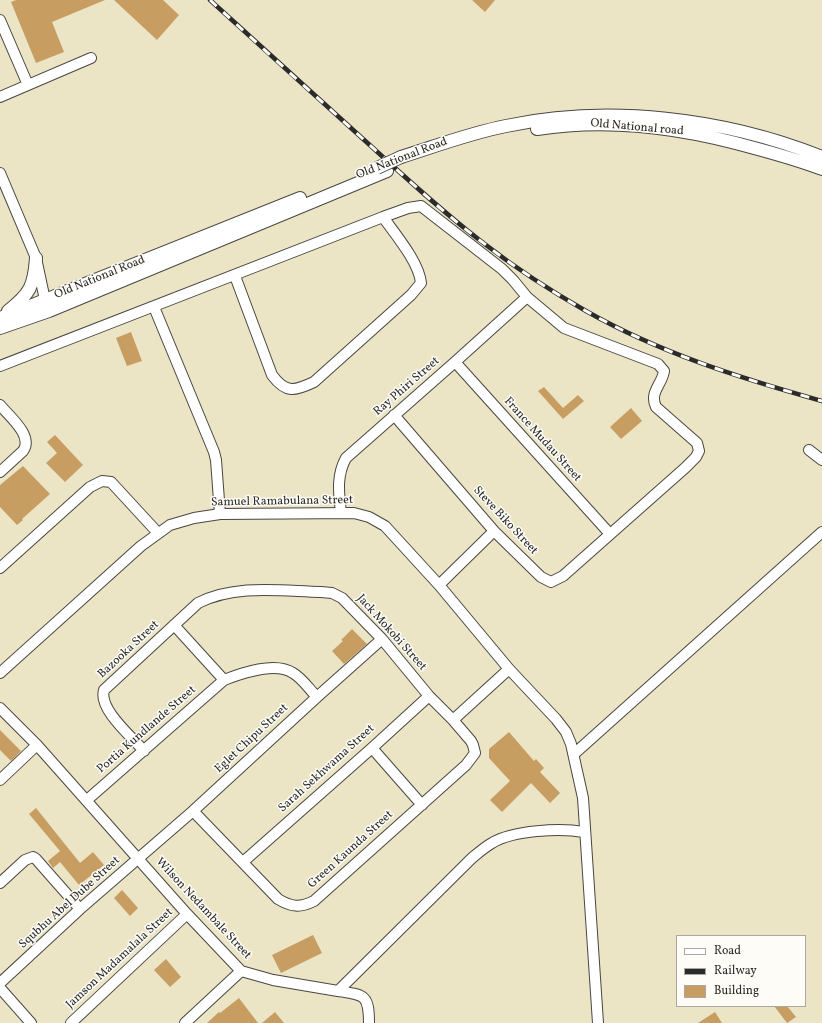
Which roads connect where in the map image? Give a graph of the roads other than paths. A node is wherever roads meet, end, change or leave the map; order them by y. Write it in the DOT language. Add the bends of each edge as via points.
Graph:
graph roads {
  1 [pos="0,20"];
  2 [pos="91,58"];
  3 [pos="28,86"];
  4 [pos="0,97"];
  5 [pos="822,157"];
  6 [pos="402,161"];
  7 [pos="822,169"];
  8 [pos="0,173"];
  9 [pos="383,217"];
  10 [pos="36,258"];
  11 [pos="235,276"];
  12 [pos="526,297"];
  13 [pos="47,306"];
  14 [pos="154,307"];
  15 [pos="0,317"];
  16 [pos="0,328"];
  17 [pos="455,362"];
  18 [pos="0,366"];
  19 [pos="0,405"];
  20 [pos="394,415"];
  21 [pos="809,450"];
  22 [pos="822,460"];
  23 [pos="0,472"];
  24 [pos="341,513"];
  25 [pos="220,514"];
  26 [pos="494,531"];
  27 [pos="822,532"];
  28 [pos="158,533"];
  29 [pos="610,534"];
  30 [pos="0,568"];
  31 [pos="438,585"];
  32 [pos="174,625"];
  33 [pos="382,639"];
  34 [pos="509,670"];
  35 [pos="0,673"];
  36 [pos="224,680"];
  37 [pos="429,696"];
  38 [pos="317,697"];
  39 [pos="0,708"];
  40 [pos="453,720"];
  41 [pos="37,745"];
  42 [pos="372,748"];
  43 [pos="144,751"];
  44 [pos="574,754"];
  45 [pos="0,780"];
  46 [pos="87,800"];
  47 [pos="422,805"];
  48 [pos="193,811"];
  49 [pos="584,832"];
  50 [pos="139,859"];
  51 [pos="243,862"];
  52 [pos="0,883"];
  53 [pos="80,908"];
  54 [pos="187,914"];
  55 [pos="241,971"];
  56 [pos="0,983"];
  57 [pos="0,988"];
  58 [pos="338,991"];
  59 [pos="31,1023"];
  60 [pos="70,1023"];
  61 [pos="185,1023"];
  62 [pos="369,1023"];
  63 [pos="598,1023"];
  1 -- 3 [label="street"];
  2 -- 3 [label="street"];
  3 -- 4 [label="street"];
  5 -- 6 [label="main road, Old National Road" via="734,130 668,118 607,115 555,118 506,126 462,137"];
  6 -- 7 [label="main road, Old National road" via="507,133 546,127 610,124 666,128 716,138 775,153"];
  6 -- 13 [label="main road, Old National Road, bridge"];
  8 -- 10 [label="street"];
  9 -- 11 [label="street"];
  9 -- 11 [label="street" via="415,264 420,283 412,295 314,382 300,388 286,389 278,384 272,375"];
  9 -- 12 [label="street" via="421,206 502,269"];
  10 -- 13 [label="street"];
  10 -- 15 [label="main road" via="34,278 29,290"];
  11 -- 14 [label="street"];
  12 -- 17 [label="street, Ray Phiri Street"];
  12 -- 29 [label="street" via="564,328 658,364 664,371 653,396 653,402 699,447 698,454 692,461"];
  13 -- 15 [label="main road, Old National Road"];
  13 -- 16 [label="main road, Old National Road"];
  14 -- 18 [label="street"];
  14 -- 25 [label="street" via="214,452"];
  17 -- 20 [label="street, Ray Phiri Street"];
  17 -- 29 [label="street, France Mudau Street"];
  19 -- 23 [label="street" via="24,432 26,448"];
  20 -- 24 [label="street, Ray Phiri Street" via="346,458 342,465 338,477"];
  20 -- 26 [label="street, Steve Biko Street"];
  21 -- 22 [label="street"];
  24 -- 25 [label="street, Samuel Ramabulana Street"];
  24 -- 31 [label="street, Samuel Ramabulana Street" via="362,514 385,526"];
  25 -- 28 [label="street, Samuel Ramabulana Street" via="180,521"];
  26 -- 29 [label="street, Steve Biko Street" via="541,577 552,582 564,576"];
  26 -- 31 [label="street"];
  27 -- 44 [label="street"];
  28 -- 30 [label="street" via="111,482 102,481 90,487"];
  28 -- 35 [label="street, Samuel Ramabulana Street"];
  31 -- 34 [label="street, Samuel Ramabulana Street"];
  32 -- 33 [label="street, Jack Mokobi Street" via="198,603 224,594 247,590 321,592 332,593 342,598"];
  32 -- 36 [label="street"];
  32 -- 43 [label="street, Bazooka Street" via="106,688 102,698 108,711"];
  33 -- 37 [label="street, Jack Mokobi Street"];
  33 -- 38 [label="street, Eglet Chipu Street"];
  34 -- 40 [label="street"];
  34 -- 44 [label="street, Samuel Ramabulana Street" via="556,719 566,732"];
  36 -- 38 [label="street" via="244,672 281,669 292,672"];
  36 -- 43 [label="street, Portia Kundlande Street"];
  37 -- 40 [label="street, Jack Mokobi Street"];
  37 -- 42 [label="street, Sarah Sekhwama Street"];
  38 -- 48 [label="street, Eglet Chipu Street"];
  39 -- 41 [label="street, Wilson Nedambale Street"];
  40 -- 47 [label="street, Green Kaunda Street" via="473,745 475,754 466,766"];
  41 -- 45 [label="street"];
  41 -- 46 [label="street, Wilson Nedambale Street"];
  42 -- 47 [label="street"];
  42 -- 51 [label="street, Sarah Sekhwama Street"];
  43 -- 46 [label="street, Portia Kundlande Street"];
  44 -- 49 [label="street, Samuel Ramabulana Street" via="583,798"];
  46 -- 50 [label="street, Wilson Nedambale Street"];
  47 -- 51 [label="street, Green Kaunda Street" via="314,901 305,905 286,904 278,899"];
  48 -- 50 [label="street, Eglet Chipu Street"];
  48 -- 51 [label="street, Green Kaunda Street"];
  49 -- 58 [label="street" via="541,832 514,835 493,842 472,858"];
  49 -- 63 [label="street, Samuel Ramabulana Street"];
  50 -- 53 [label="street, Squbhu Abel Dube Street"];
  50 -- 54 [label="street, Wilson Nedambale Street"];
  52 -- 53 [label="street" via="25,860 33,858"];
  53 -- 56 [label="street, Squbhu Abel Dube Street"];
  54 -- 55 [label="street, Wilson Nedambale Street"];
  54 -- 60 [label="street, Jamson Madamalala Street"];
  55 -- 58 [label="street, Wilson Nedambale Street" via="274,980"];
  55 -- 61 [label="street"];
  57 -- 59 [label="street"];
  58 -- 62 [label="street, Wilson Nedambale Street" via="364,997 368,1003"];
}
